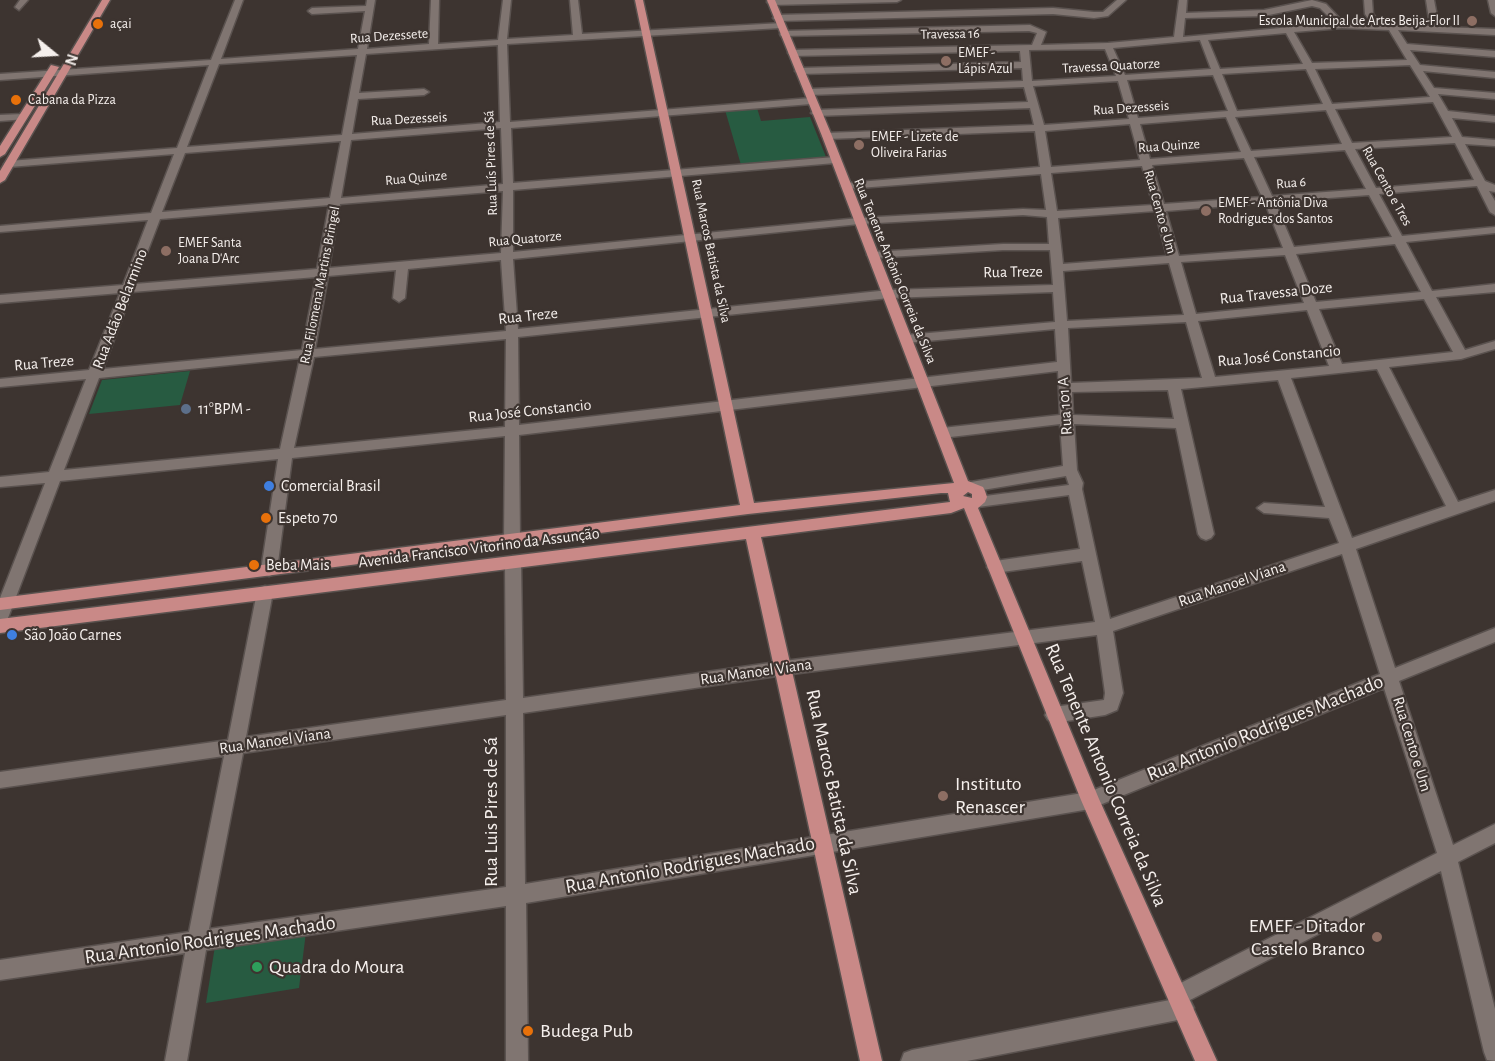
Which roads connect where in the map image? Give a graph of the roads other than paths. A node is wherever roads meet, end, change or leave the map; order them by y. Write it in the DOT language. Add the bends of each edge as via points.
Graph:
graph roads {
  1 [pos="94,0"];
  2 [pos="106,0"];
  3 [pos="239,0"];
  4 [pos="435,0"];
  5 [pos="507,0"];
  6 [pos="574,0"];
  7 [pos="639,0"];
  8 [pos="897,0"];
  9 [pos="1122,0"];
  10 [pos="1183,0"];
  11 [pos="1368,0"];
  12 [pos="1430,0"];
  13 [pos="1491,0"];
  14 [pos="771,1"];
  15 [pos="370,4"];
  16 [pos="312,11"];
  17 [pos="1495,13"];
  18 [pos="906,15"];
  19 [pos="1181,16"];
  20 [pos="1341,25"];
  21 [pos="1377,25"];
  22 [pos="780,26"];
  23 [pos="1391,26"];
  24 [pos="78,28"];
  25 [pos="1435,28"];
  26 [pos="914,31"];
  27 [pos="1289,31"];
  28 [pos="1495,32"];
  29 [pos="646,33"];
  30 [pos="578,37"];
  31 [pos="1203,38"];
  32 [pos="1178,40"];
  33 [pos="502,42"];
  34 [pos="79,45"];
  35 [pos="1108,45"];
  36 [pos="66,46"];
  37 [pos="1030,46"];
  38 [pos="433,47"];
  39 [pos="1404,47"];
  40 [pos="924,48"];
  41 [pos="363,51"];
  42 [pos="792,53"];
  43 [pos="1495,54"];
  44 [pos="71,58"];
  45 [pos="217,63"];
  46 [pos="1027,65"];
  47 [pos="1416,65"];
  48 [pos="934,66"];
  49 [pos="1309,66"];
  50 [pos="800,71"];
  51 [pos="1218,71"];
  52 [pos="62,72"];
  53 [pos="49,74"];
  54 [pos="1495,75"];
  55 [pos="0,77"];
  56 [pos="1122,79"];
  57 [pos="1028,84"];
  58 [pos="946,87"];
  59 [pos="424,92"];
  60 [pos="1433,95"];
  61 [pos="355,96"];
  62 [pos="1495,96"];
  63 [pos="810,97"];
  64 [pos="1033,105"];
  65 [pos="1327,106"];
  66 [pos="816,113"];
  67 [pos="662,114"];
  68 [pos="1232,114"];
  69 [pos="1444,114"];
  70 [pos="23,117"];
  71 [pos="0,118"];
  72 [pos="969,118"];
  73 [pos="1495,119"];
  74 [pos="1135,121"];
  75 [pos="504,127"];
  76 [pos="1040,128"];
  77 [pos="348,136"];
  78 [pos="827,136"];
  79 [pos="1458,140"];
  80 [pos="1495,143"];
  81 [pos="1348,146"];
  82 [pos="181,150"];
  83 [pos="0,154"];
  84 [pos="1249,155"];
  85 [pos="835,160"];
  86 [pos="1146,163"];
  87 [pos="9,164"];
  88 [pos="1045,171"];
  89 [pos="675,173"];
  90 [pos="0,180"];
  91 [pos="1480,183"];
  92 [pos="508,186"];
  93 [pos="846,186"];
  94 [pos="1495,189"];
  95 [pos="1372,191"];
  96 [pos="336,200"];
  97 [pos="1269,200"];
  98 [pos="1161,210"];
  99 [pos="1495,212"];
  100 [pos="156,215"];
  101 [pos="1052,215"];
  102 [pos="860,221"];
  103 [pos="0,229"];
  104 [pos="1495,230"];
  105 [pos="690,238"];
  106 [pos="1399,239"];
  107 [pos="1054,247"];
  108 [pos="1288,251"];
  109 [pos="507,255"];
  110 [pos="873,255"];
  111 [pos="1174,259"];
  112 [pos="402,266"];
  113 [pos="1057,268"];
  114 [pos="323,270"];
  115 [pos="128,288"];
  116 [pos="1059,288"];
  117 [pos="1495,288"];
  118 [pos="889,294"];
  119 [pos="1429,294"];
  120 [pos="399,298"];
  121 [pos="0,299"];
  122 [pos="1311,306"];
  123 [pos="706,315"];
  124 [pos="1190,318"];
  125 [pos="1060,325"];
  126 [pos="512,334"];
  127 [pos="906,339"];
  128 [pos="1495,345"];
  129 [pos="308,353"];
  130 [pos="1461,355"];
  131 [pos="1381,364"];
  132 [pos="1062,366"];
  133 [pos="1337,369"];
  134 [pos="95,374"];
  135 [pos="1283,375"];
  136 [pos="1209,380"];
  137 [pos="0,383"];
  138 [pos="923,383"];
  139 [pos="1174,385"];
  140 [pos="1065,388"];
  141 [pos="726,406"];
  142 [pos="1065,419"];
  143 [pos="1183,424"];
  144 [pos="511,431"];
  145 [pos="942,433"];
  146 [pos="286,453"];
  147 [pos="1070,470"];
  148 [pos="57,476"];
  149 [pos="0,482"];
  150 [pos="1075,489"];
  151 [pos="967,495"];
  152 [pos="1494,498"];
  153 [pos="1264,508"];
  154 [pos="1454,508"];
  155 [pos="748,509"];
  156 [pos="1336,513"];
  157 [pos="752,532"];
  158 [pos="1206,534"];
  159 [pos="512,541"];
  160 [pos="1347,545"];
  161 [pos="448,549"];
  162 [pos="1088,554"];
  163 [pos="513,562"];
  164 [pos="995,567"];
  165 [pos="269,570"];
  166 [pos="449,570"];
  167 [pos="265,592"];
  168 [pos="2,608"];
  169 [pos="0,626"];
  170 [pos="1104,627"];
  171 [pos="1495,635"];
  172 [pos="1022,636"];
  173 [pos="784,668"];
  174 [pos="1391,677"];
  175 [pos="513,707"];
  176 [pos="1054,715"];
  177 [pos="234,746"];
  178 [pos="0,780"];
  179 [pos="1090,800"];
  180 [pos="1495,833"];
  181 [pos="821,843"];
  182 [pos="1447,856"];
  183 [pos="514,895"];
  184 [pos="197,942"];
  185 [pos="0,970"];
  186 [pos="1180,1001"];
  187 [pos="1495,1052"];
  188 [pos="177,1061"];
  189 [pos="517,1061"];
  190 [pos="871,1061"];
  191 [pos="912,1061"];
  192 [pos="1206,1061"];
  1 -- 24 [label="main road"];
  2 -- 34 [label="main road"];
  3 -- 45 [label="street, Rua Adão Belarmino"];
  4 -- 38 [label="street"];
  5 -- 33 [label="street, Rua Luís Pires de Sá"];
  6 -- 30 [label="street"];
  7 -- 29 [label="main road, Rua Marcos Batista da Silva"];
  8 -- 14 [label="street"];
  8 -- 18 [label="street"];
  9 -- 18 [label="street" via="1105,14 1094,15 1053,11"];
  10 -- 19 [label="street"];
  11 -- 21 [label="street" via="1369,14"];
  12 -- 25 [label="street"];
  13 -- 17 [label="street"];
  14 -- 22 [label="main road, Rua Tenente Antônio Correia da Silva"];
  15 -- 16 [label="street"];
  15 -- 41 [label="street, Rua Filomena Martins Bringel"];
  18 -- 22 [label="street"];
  18 -- 26 [label="street"];
  19 -- 20 [label="street" via="1264,13 1320,4"];
  19 -- 32 [label="street"];
  20 -- 21 [label="street, Travessa 16"];
  20 -- 27 [label="street, Travessa 16"];
  21 -- 23 [label="street, Travessa 16"];
  22 -- 26 [label="street"];
  22 -- 29 [label="street, Rua Dezessete"];
  22 -- 42 [label="main road, Rua Tenente Antônio Correia da Silva"];
  23 -- 25 [label="street, Travessa 16"];
  23 -- 39 [label="street"];
  25 -- 28 [label="street, Travessa 16"];
  26 -- 37 [label="street, Rua 101 A" via="1040,30 1042,35"];
  26 -- 40 [label="street"];
  27 -- 31 [label="street, Travessa 16"];
  27 -- 49 [label="street, Rua Cento e Tres"];
  29 -- 30 [label="street, Rua Dezessete"];
  29 -- 67 [label="main road, Rua Marcos Batista da Silva"];
  30 -- 33 [label="street, Rua Dezessete"];
  31 -- 32 [label="street, Travessa 16"];
  31 -- 51 [label="street"];
  32 -- 35 [label="street, Travessa 16"];
  33 -- 38 [label="street, Rua Dezessete"];
  33 -- 75 [label="street, Rua Luís Pires de Sá"];
  34 -- 36 [label="main road"];
  34 -- 44 [label="main road"];
  35 -- 37 [label="street, Travessa 16"];
  35 -- 56 [label="street, Rua Cento e Um"];
  37 -- 40 [label="street, Travessa 16"];
  37 -- 46 [label="street, Rua 101 A"];
  38 -- 41 [label="street, Rua Dezessete"];
  39 -- 43 [label="street"];
  39 -- 47 [label="street"];
  40 -- 42 [label="street, Travessa 16"];
  40 -- 48 [label="street"];
  41 -- 45 [label="street, Rua Dezessete"];
  41 -- 61 [label="street, Rua Filomena Martins Bringel"];
  42 -- 50 [label="main road, Rua Tenente Antônio Correia da Silva"];
  44 -- 52 [label="main road"];
  44 -- 53 [label="main road" via="58,59"];
  45 -- 52 [label="street, Rua Dezessete"];
  45 -- 82 [label="street, Rua Adão Belarmino"];
  46 -- 48 [label="street"];
  46 -- 57 [label="street, Rua 101 A"];
  47 -- 49 [label="street, Travessa Quatorze"];
  47 -- 54 [label="street, Travessa Quatorze"];
  47 -- 60 [label="street"];
  48 -- 50 [label="street"];
  48 -- 58 [label="street"];
  49 -- 51 [label="street, Travessa Quatorze"];
  49 -- 65 [label="street, Rua Cento e Tres"];
  50 -- 63 [label="main road, Rua Tenente Antônio Correia da Silva"];
  51 -- 56 [label="street, Travessa Quatorze"];
  51 -- 68 [label="street"];
  52 -- 53 [label="street, Rua Dezessete"];
  52 -- 87 [label="main road"];
  53 -- 55 [label="street, Rua Dezessete"];
  53 -- 70 [label="main road"];
  56 -- 57 [label="street, Travessa Quatorze"];
  56 -- 74 [label="street, Rua Cento e Um"];
  57 -- 58 [label="street, Travessa Quatorze"];
  57 -- 64 [label="street, Rua 101 A"];
  58 -- 63 [label="street, Travessa Quatorze"];
  58 -- 72 [label="street"];
  59 -- 61 [label="street"];
  60 -- 62 [label="street, Rua Dezesseis"];
  60 -- 65 [label="street, Rua Dezesseis"];
  60 -- 69 [label="street"];
  61 -- 77 [label="street, Rua Filomena Martins Bringel"];
  63 -- 66 [label="main road, Rua Tenente Antônio Correia da Silva"];
  63 -- 67 [label="street, Rua Dezesseis"];
  64 -- 72 [label="street"];
  64 -- 76 [label="street, Rua 101 A"];
  65 -- 68 [label="street, Rua Dezesseis"];
  65 -- 81 [label="street, Rua Cento e Tres"];
  66 -- 72 [label="street"];
  66 -- 78 [label="main road, Rua Tenente Antônio Correia da Silva"];
  67 -- 75 [label="street, Rua Dezesseis"];
  67 -- 89 [label="main road, Rua Marcos Batista da Silva"];
  68 -- 74 [label="street, Rua Dezesseis"];
  68 -- 84 [label="street"];
  69 -- 73 [label="street"];
  69 -- 79 [label="street"];
  70 -- 71 [label="street"];
  70 -- 83 [label="main road"];
  72 -- 76 [label="street, Rua Dezesseis"];
  72 -- 78 [label="street, Rua Dezesseis"];
  74 -- 76 [label="street, Rua Dezesseis"];
  74 -- 86 [label="street, Rua Cento e Um"];
  75 -- 77 [label="street, Rua Dezesseis"];
  75 -- 92 [label="street, Rua Luís Pires de Sá"];
  76 -- 88 [label="street, Rua 101 A"];
  77 -- 82 [label="street, Rua Dezesseis"];
  77 -- 96 [label="street, Rua Filomena Martins Bringel"];
  78 -- 85 [label="main road, Rua Tenente Antônio Correia da Silva"];
  79 -- 80 [label="street, Rua Quinze"];
  79 -- 81 [label="street, Rua Quinze"];
  79 -- 91 [label="street"];
  81 -- 84 [label="street, Rua Quinze"];
  81 -- 95 [label="street, Rua Cento e Tres"];
  82 -- 87 [label="street, Rua Dezesseis"];
  82 -- 100 [label="street, Rua Adão Belarmino"];
  84 -- 86 [label="street, Rua Quinze"];
  84 -- 97 [label="street"];
  85 -- 89 [label="street, Rua Quinze"];
  85 -- 93 [label="main road, Rua Tenente Antônio Correia da Silva"];
  86 -- 88 [label="street, Rua Quinze"];
  86 -- 98 [label="street, Rua Cento e Um"];
  87 -- 90 [label="main road"];
  88 -- 93 [label="street, Rua Quinze"];
  88 -- 101 [label="street, Rua 101 A"];
  89 -- 92 [label="street, Rua Quinze"];
  89 -- 105 [label="main road, Rua Marcos Batista da Silva"];
  91 -- 94 [label="street, Rua 6"];
  91 -- 95 [label="street, Rua 6"];
  91 -- 99 [label="street"];
  92 -- 96 [label="street, Rua Quinze"];
  92 -- 109 [label="street, Rua Luís Pires de Sá"];
  93 -- 102 [label="main road, Rua Tenente Antônio Correia da Silva"];
  95 -- 97 [label="street, Rua 6"];
  95 -- 106 [label="street, Rua Cento e Tres"];
  96 -- 100 [label="street, Rua Quinze"];
  96 -- 114 [label="street, Rua Filomena Martins Bringel"];
  97 -- 98 [label="street, Rua 6"];
  97 -- 108 [label="street"];
  98 -- 101 [label="street, Rua 6"];
  98 -- 111 [label="street, Rua Cento e Um"];
  100 -- 103 [label="street, Rua Quinze"];
  100 -- 115 [label="street, Rua Adão Belarmino"];
  101 -- 102 [label="street, Rua Quatorze" via="1023,212"];
  101 -- 107 [label="street, Rua 101 A"];
  102 -- 105 [label="street, Rua Quatorze"];
  102 -- 110 [label="main road, Rua Tenente Antônio Correia da Silva"];
  104 -- 106 [label="street, Rua Treze"];
  105 -- 109 [label="street, Rua Quatorze"];
  105 -- 123 [label="main road, Rua Marcos Batista da Silva"];
  106 -- 108 [label="street, Rua Treze"];
  106 -- 119 [label="street, Rua Cento e Tres"];
  107 -- 110 [label="street"];
  107 -- 113 [label="street, Rua 101 A"];
  108 -- 111 [label="street, Rua Treze"];
  108 -- 122 [label="street"];
  109 -- 112 [label="street, Rua Quatorze"];
  109 -- 126 [label="street, Rua Luís Pires de Sá"];
  110 -- 118 [label="main road, Rua Tenente Antônio Correia da Silva"];
  111 -- 113 [label="street, Rua Treze"];
  111 -- 124 [label="street, Rua Cento e Um"];
  112 -- 114 [label="street, Rua Quatorze"];
  112 -- 120 [label="street"];
  113 -- 116 [label="street, Rua 101 A"];
  114 -- 115 [label="street, Rua Quatorze"];
  114 -- 129 [label="street, Rua Filomena Martins Bringel"];
  115 -- 121 [label="street, Rua Quatorze"];
  115 -- 134 [label="street, Rua Adão Belarmino"];
  116 -- 118 [label="street, Rua Treze"];
  116 -- 125 [label="street, Rua 101 A"];
  117 -- 119 [label="street, Rua Travessa Doze"];
  118 -- 123 [label="street, Rua Treze"];
  118 -- 127 [label="main road, Rua Tenente Antônio Correia da Silva"];
  119 -- 122 [label="street, Rua Travessa Doze"];
  119 -- 130 [label="street, Rua Cento e Tres"];
  122 -- 124 [label="street, Rua Travessa Doze"];
  122 -- 133 [label="street"];
  123 -- 126 [label="street, Rua Treze"];
  123 -- 141 [label="main road, Rua Marcos Batista da Silva"];
  124 -- 125 [label="street, Rua Travessa Doze"];
  124 -- 136 [label="street, Rua Cento e Um"];
  125 -- 127 [label="street, Rua Travessa Doze"];
  125 -- 132 [label="street, Rua 101 A"];
  126 -- 129 [label="street, Rua Treze"];
  126 -- 144 [label="street, Rua Luís Pires de Sá"];
  127 -- 138 [label="main road, Rua Tenente Antônio Correia da Silva"];
  128 -- 130 [label="street, Rua José Constancio"];
  129 -- 134 [label="street, Rua Treze"];
  129 -- 146 [label="street, Rua Filomena Martins Bringel"];
  130 -- 131 [label="street, Rua José Constancio"];
  131 -- 133 [label="street, Rua José Constancio"];
  131 -- 154 [label="street"];
  132 -- 138 [label="street, Rua José Constancio"];
  132 -- 140 [label="street, Rua 101 A"];
  133 -- 135 [label="street, Rua José Constancio"];
  134 -- 137 [label="street, Rua Treze"];
  134 -- 148 [label="street, Rua Adão Belarmino"];
  135 -- 136 [label="street, Rua José Constancio"];
  135 -- 156 [label="street, Rua Cento e Um"];
  136 -- 139 [label="street, Rua José Constancio"];
  138 -- 141 [label="street, Rua José Constancio"];
  138 -- 145 [label="main road, Rua Tenente Antônio Correia da Silva"];
  139 -- 140 [label="street, Rua José Constancio"];
  139 -- 143 [label="street"];
  140 -- 142 [label="street, Rua 101 A"];
  141 -- 144 [label="street, Rua José Constancio"];
  141 -- 155 [label="main road, Rua Marcos Batista da Silva"];
  142 -- 143 [label="street"];
  142 -- 145 [label="street"];
  142 -- 147 [label="street, Rua 101 A"];
  143 -- 158 [label="street"];
  144 -- 146 [label="street, Rua José Constancio"];
  144 -- 159 [label="street, Rua Luís Pires de Sá"];
  145 -- 151 [label="main road, Rua Tenente Antônio Correia da Silva"];
  146 -- 148 [label="street, Rua José Constancio"];
  146 -- 165 [label="street, Rua Filomena Martins Bringel"];
  147 -- 150 [label="street, Rua 101 A"];
  147 -- 151 [label="street"];
  148 -- 149 [label="street, Rua José Constancio"];
  148 -- 168 [label="street, Rua Adão Belarmino"];
  150 -- 151 [label="street"];
  150 -- 162 [label="street, Rua 101 A"];
  151 -- 155 [label="main road, Avenida Francisco Vitorino da Assunção" via="940,488"];
  151 -- 157 [label="main road, Avenida Francisco Vitorino da Assunção" via="951,508"];
  151 -- 164 [label="main road, Rua Tenente Antonio Correia da Silva"];
  152 -- 154 [label="street, Rua Manoel Viana"];
  153 -- 156 [label="street"];
  154 -- 160 [label="street, Rua Manoel Viana"];
  155 -- 157 [label="main road" via="736,516 735,522"];
  155 -- 157 [label="main road" via="761,512 766,519 764,527"];
  155 -- 159 [label="main road, Avenida Francisco Vitorino da Assunção"];
  156 -- 160 [label="street, Rua Cento e Um"];
  157 -- 163 [label="main road, Avenida Francisco Vitorino da Assunção"];
  157 -- 173 [label="main road, Rua Marcos Batista da Silva"];
  159 -- 161 [label="main road, Avenida Francisco Vitorino da Assunção"];
  160 -- 170 [label="street, Rua Manoel Viana"];
  160 -- 174 [label="street, Rua Cento e Um"];
  161 -- 165 [label="main road, Avenida Francisco Vitorino da Assunção"];
  161 -- 166 [label="main road"];
  162 -- 164 [label="street"];
  162 -- 170 [label="street, Rua 101 A"];
  163 -- 166 [label="main road, Avenida Francisco Vitorino da Assunção"];
  163 -- 175 [label="street, Rua Luis Pires de Sá"];
  164 -- 172 [label="main road, Rua Tenente Antonio Correia da Silva"];
  165 -- 167 [label="main road" via="256,576 252,583 253,589"];
  165 -- 168 [label="main road, Avenida Francisco Vitorino da Assunção"];
  166 -- 167 [label="main road, Avenida Francisco Vitorino da Assunção"];
  167 -- 169 [label="main road, Avenida Francisco Vitorino da Assunção"];
  167 -- 177 [label="street"];
  170 -- 172 [label="street, Rua Manoel Viana"];
  170 -- 176 [label="street, Rua 101 A" via="1113,701 1105,708"];
  171 -- 174 [label="street, Rua Antonio Rodrigues Machado"];
  172 -- 173 [label="street, Rua Manoel Viana"];
  172 -- 176 [label="main road, Rua Tenente Antonio Correia da Silva"];
  173 -- 175 [label="street, Rua Manoel Viana"];
  173 -- 181 [label="main road, Rua Marcos Batista da Silva"];
  174 -- 179 [label="street, Rua Antonio Rodrigues Machado"];
  174 -- 182 [label="street, Rua Cento e Um"];
  175 -- 177 [label="street, Rua Manoel Viana"];
  175 -- 183 [label="street, Rua Luis Pires de Sá"];
  176 -- 179 [label="main road, Rua Tenente Antonio Correia da Silva"];
  177 -- 178 [label="street, Rua Manoel Viana"];
  177 -- 184 [label="street"];
  179 -- 181 [label="street, Rua Antonio Rodrigues Machado"];
  179 -- 186 [label="main road, Rua Tenente Antonio Correia da Silva"];
  180 -- 182 [label="street"];
  181 -- 183 [label="street, Rua Antonio Rodrigues Machado"];
  181 -- 190 [label="main road, Rua Marcos Batista da Silva"];
  182 -- 186 [label="street"];
  182 -- 187 [label="street, Rua Cento e Um"];
  183 -- 184 [label="street, Rua Antonio Rodrigues Machado"];
  183 -- 189 [label="street, Rua Luis Pires de Sá"];
  184 -- 185 [label="street, Rua Antonio Rodrigues Machado"];
  184 -- 188 [label="street"];
  186 -- 191 [label="street"];
  186 -- 192 [label="main road, Rua Tenente Antonio Correia da Silva"];
}
